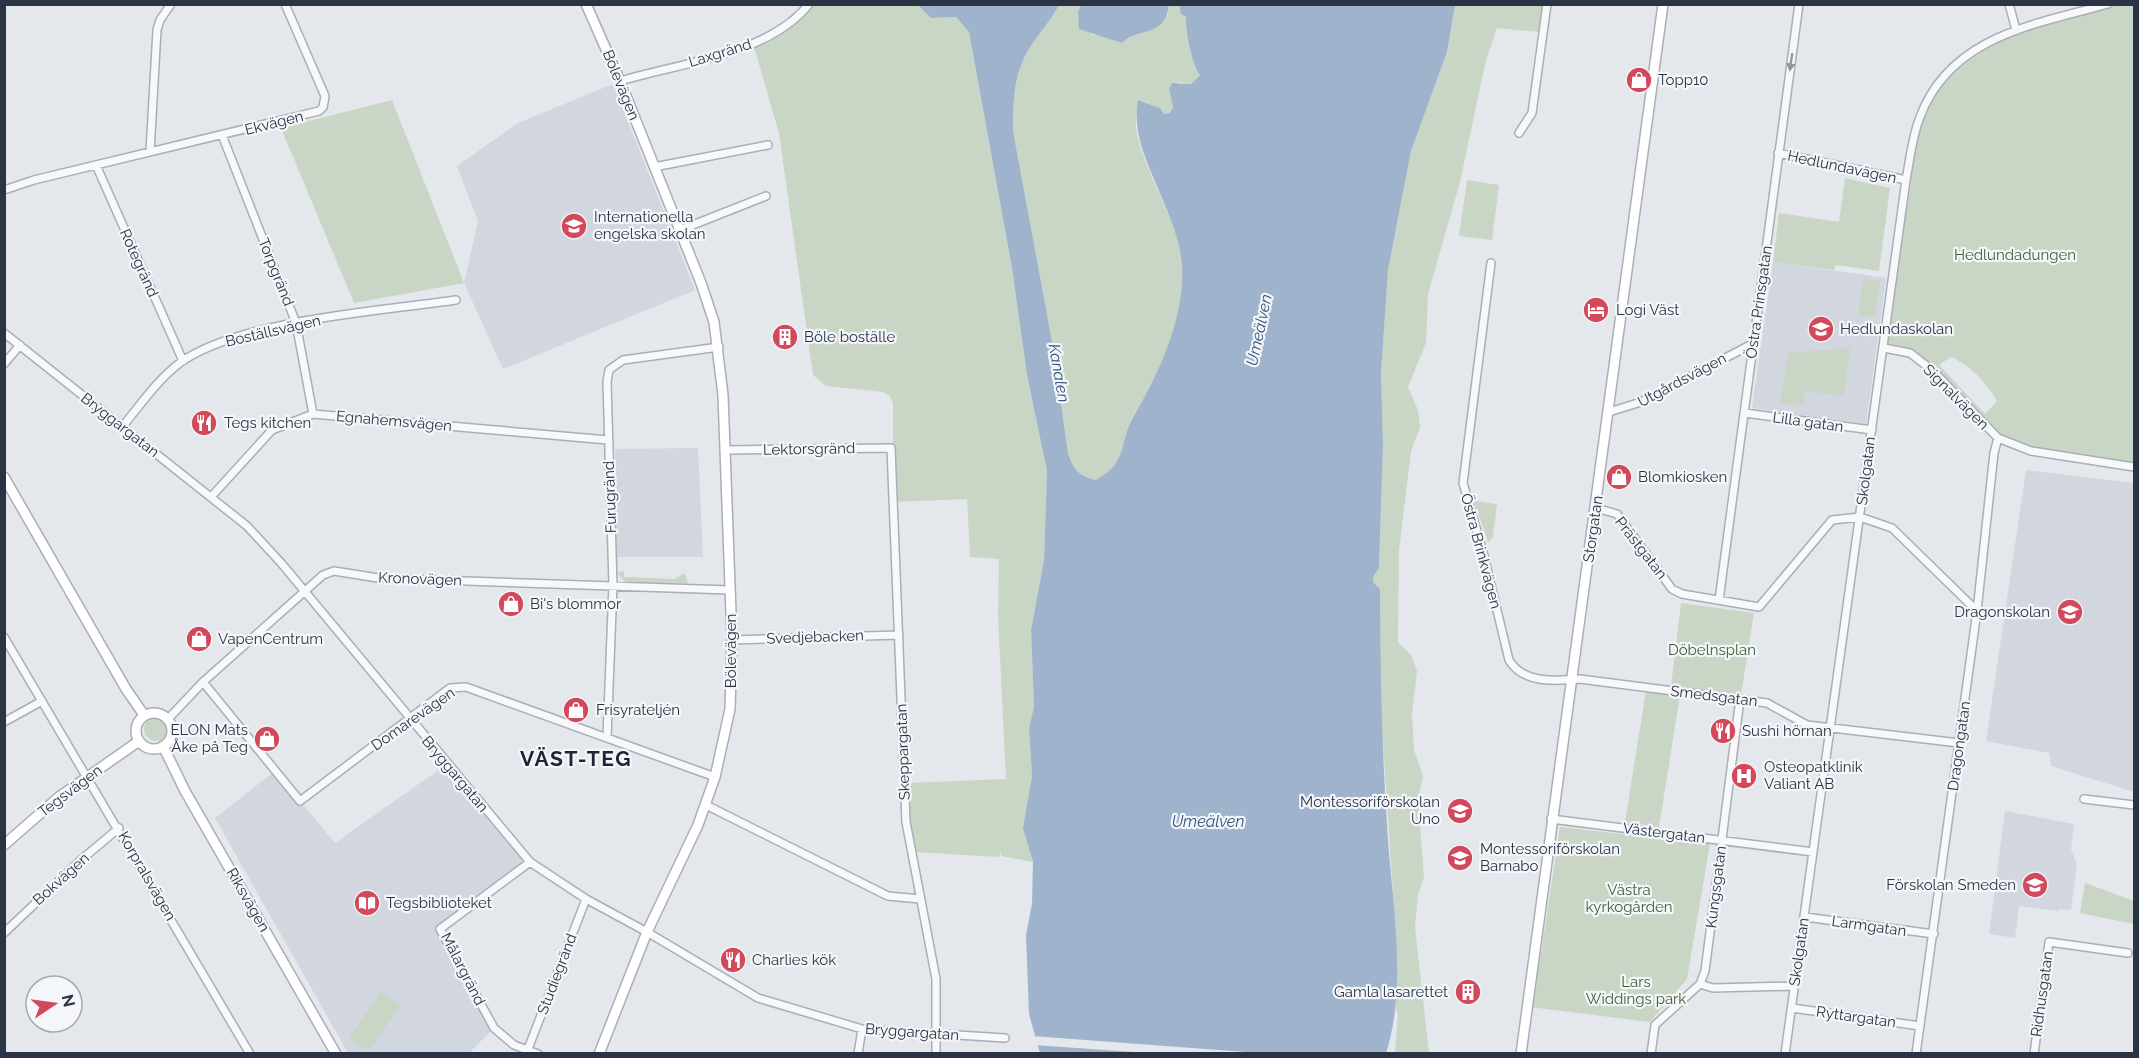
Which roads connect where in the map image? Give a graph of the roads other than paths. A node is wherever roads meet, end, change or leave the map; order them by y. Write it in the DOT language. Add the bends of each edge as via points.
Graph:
graph roads {
  1 [pos="171,4"];
  2 [pos="285,4"];
  3 [pos="586,4"];
  4 [pos="809,4"];
  5 [pos="1547,4"];
  6 [pos="1664,4"];
  7 [pos="1799,4"];
  8 [pos="2009,4"];
  9 [pos="2108,4"];
  10 [pos="2016,30"];
  11 [pos="620,81"];
  12 [pos="1519,133"];
  13 [pos="222,135"];
  14 [pos="768,145"];
  15 [pos="150,152"];
  16 [pos="1778,153"];
  17 [pos="96,165"];
  18 [pos="654,167"];
  19 [pos="1906,180"];
  20 [pos="4,190"];
  21 [pos="766,196"];
  22 [pos="680,230"];
  23 [pos="1491,263"];
  24 [pos="456,300"];
  25 [pos="296,323"];
  26 [pos="4,333"];
  27 [pos="1754,343"];
  28 [pos="20,345"];
  29 [pos="719,347"];
  30 [pos="1884,348"];
  31 [pos="183,361"];
  32 [pos="4,364"];
  33 [pos="1609,412"];
  34 [pos="1745,413"];
  35 [pos="313,414"];
  36 [pos="123,426"];
  37 [pos="1872,430"];
  38 [pos="1998,438"];
  39 [pos="608,440"];
  40 [pos="891,448"];
  41 [pos="726,450"];
  42 [pos="2134,467"];
  43 [pos="4,477"];
  44 [pos="212,497"];
  45 [pos="1596,508"];
  46 [pos="1860,518"];
  47 [pos="613,585"];
  48 [pos="730,590"];
  49 [pos="303,592"];
  50 [pos="1719,600"];
  51 [pos="1977,611"];
  52 [pos="899,635"];
  53 [pos="4,637"];
  54 [pos="732,640"];
  55 [pos="1571,680"];
  56 [pos="203,682"];
  57 [pos="1740,699"];
  58 [pos="42,701"];
  59 [pos="144,715"];
  60 [pos="168,719"];
  61 [pos="409,719"];
  62 [pos="4,722"];
  63 [pos="1831,726"];
  64 [pos="607,738"];
  65 [pos="139,741"];
  66 [pos="1959,743"];
  67 [pos="163,746"];
  68 [pos="86,777"];
  69 [pos="715,777"];
  70 [pos="2084,799"];
  71 [pos="706,805"];
  72 [pos="2134,805"];
  73 [pos="1551,819"];
  74 [pos="119,828"];
  75 [pos="1722,840"];
  76 [pos="4,845"];
  77 [pos="1813,852"];
  78 [pos="530,862"];
  79 [pos="920,899"];
  80 [pos="586,900"];
  81 [pos="1805,917"];
  82 [pos="647,932"];
  83 [pos="4,933"];
  84 [pos="1934,934"];
  85 [pos="2128,953"];
  86 [pos="1700,984"];
  87 [pos="1794,986"];
  88 [pos="1792,1008"];
  89 [pos="1920,1026"];
  90 [pos="862,1029"];
  91 [pos="934,1034"];
  92 [pos="1005,1038"];
  93 [pos="528,1049"];
  94 [pos="250,1053"];
  95 [pos="336,1053"];
  96 [pos="538,1053"];
  97 [pos="599,1053"];
  98 [pos="858,1053"];
  99 [pos="936,1053"];
  100 [pos="1521,1053"];
  101 [pos="1651,1053"];
  102 [pos="1785,1053"];
  103 [pos="1916,1053"];
  104 [pos="2034,1053"];
  1 -- 15 [label="street" via="157,30"];
  2 -- 13 [label="street, Ekvägen" via="325,96 323,107 315,113"];
  3 -- 11 [label="street, Bölevägen"];
  4 -- 11 [label="street, Laxgränd" via="788,26 768,38 719,56"];
  5 -- 12 [label="street" via="1532,113"];
  6 -- 33 [label="street, Storgatan"];
  7 -- 16 [label="street, Östra Prinsgatan, one-way"];
  8 -- 10 [label="street"];
  9 -- 10 [label="street, Skolgatan"];
  10 -- 19 [label="street, Skolgatan" via="1977,48 1939,84 1920,116"];
  11 -- 18 [label="street, Bölevägen"];
  13 -- 15 [label="street, Ekvägen"];
  13 -- 25 [label="street, Torpgränd"];
  14 -- 18 [label="street"];
  15 -- 17 [label="street, Ekvägen"];
  16 -- 19 [label="street, Hedlundavägen"];
  16 -- 27 [label="street, Östra Prinsgatan"];
  17 -- 20 [label="street, Ekvägen"];
  17 -- 31 [label="street, Rotegränd"];
  18 -- 22 [label="street, Bölevägen"];
  19 -- 30 [label="street, Skolgatan"];
  21 -- 22 [label="street"];
  22 -- 29 [label="street, Bölevägen"];
  23 -- 55 [label="street, Östra Brinkvägen" via="1463,483 1509,660 1526,676"];
  24 -- 25 [label="street, Boställsvägen"];
  25 -- 31 [label="street, Boställsvägen" via="227,341"];
  25 -- 35 [label="street, Torpgränd"];
  26 -- 28 [label="street, Bryggargatan"];
  27 -- 33 [label="street, Utgårdsvägen" via="1641,402"];
  27 -- 34 [label="street, Östra Prinsgatan"];
  28 -- 32 [label="street"];
  28 -- 36 [label="street, Bryggargatan"];
  29 -- 39 [label="street, Furugränd" via="615,363 607,382"];
  29 -- 41 [label="street, Bölevägen"];
  30 -- 37 [label="street, Skolgatan"];
  30 -- 38 [label="street, Signalvägen" via="1910,353 1932,370"];
  31 -- 36 [label="street, Boställsvägen" via="165,375"];
  33 -- 45 [label="street, Storgatan"];
  34 -- 37 [label="street, Lilla gatan"];
  34 -- 50 [label="street, Östra Prinsgatan"];
  35 -- 39 [label="street, Egnahemsvägen"];
  35 -- 44 [label="street, Egnahemsvägen" via="272,430"];
  36 -- 44 [label="street, Bryggargatan"];
  37 -- 46 [label="street, Skolgatan"];
  38 -- 42 [label="street, Signalvägen" via="2031,452"];
  38 -- 51 [label="street, Dragongatan"];
  39 -- 47 [label="street, Furugränd"];
  40 -- 41 [label="street, Lektorsgränd"];
  40 -- 52 [label="street, Skeppargatan"];
  41 -- 48 [label="street, Bölevägen"];
  43 -- 59 [label="street"];
  44 -- 49 [label="street, Bryggargatan" via="247,526"];
  45 -- 50 [label="street, Prästgatan" via="1617,514 1677,592"];
  45 -- 55 [label="street, Storgatan"];
  46 -- 50 [label="street, Prästgatan" via="1832,520 1759,607"];
  46 -- 51 [label="street" via="1892,528"];
  46 -- 63 [label="street, Skolgatan"];
  47 -- 48 [label="street, Kronovägen"];
  47 -- 49 [label="street, Kronovägen" via="378,578 334,571"];
  47 -- 64 [label="street, Furugränd"];
  48 -- 54 [label="street, Bölevägen"];
  49 -- 56 [label="street, Kronovägen"];
  49 -- 61 [label="street, Bryggargatan"];
  51 -- 66 [label="street, Dragongatan"];
  52 -- 54 [label="street, Svedjebacken"];
  52 -- 79 [label="street, Skeppargatan" via="906,822"];
  53 -- 58 [label="street, Korpralsvägen"];
  54 -- 69 [label="street, Bölevägen" via="730,709"];
  55 -- 57 [label="street, Smedsgatan"];
  55 -- 73 [label="street, Storgatan"];
  56 -- 60 [label="street, Kronovägen"];
  56 -- 61 [label="street, Domarevägen" via="300,801"];
  57 -- 63 [label="street, Smedsgatan" via="1774,705 1807,725"];
  57 -- 75 [label="street, Kungsgatan"];
  58 -- 62 [label="street"];
  58 -- 68 [label="street, Korpralsvägen"];
  59 -- 60 [label="street" via="156,712"];
  59 -- 65 [label="street" via="136,728"];
  60 -- 67 [label="street" via="172,731"];
  61 -- 64 [label="street, Domarevägen" via="450,688 466,687"];
  61 -- 78 [label="street, Bryggargatan"];
  63 -- 66 [label="street, Smedsgatan"];
  63 -- 77 [label="street, Skolgatan"];
  64 -- 69 [label="street, Domarevägen"];
  65 -- 67 [label="street" via="151,748"];
  65 -- 68 [label="street, Tegsvägen"];
  66 -- 84 [label="street, Dragongatan"];
  67 -- 95 [label="street, Riksvägen" via="185,792"];
  68 -- 74 [label="street, Korpralsvägen"];
  68 -- 76 [label="street, Tegsvägen"];
  69 -- 71 [label="street, Bölevägen"];
  70 -- 72 [label="street"];
  71 -- 79 [label="street" via="888,896"];
  71 -- 82 [label="street, Bölevägen"];
  73 -- 75 [label="street, Västergatan"];
  73 -- 100 [label="street, Storgatan"];
  74 -- 83 [label="street, Bokvägen"];
  74 -- 94 [label="street, Korpralsvägen"];
  75 -- 77 [label="street, Västergatan"];
  75 -- 86 [label="street, Kungsgatan"];
  77 -- 81 [label="street, Skolgatan"];
  78 -- 80 [label="street, Bryggargatan"];
  78 -- 93 [label="street, Målargränd" via="440,929 494,1028 514,1045"];
  79 -- 91 [label="street, Skeppargatan" via="936,980"];
  80 -- 82 [label="street, Bryggargatan"];
  80 -- 93 [label="street, Studiegränd"];
  81 -- 84 [label="street, Larmgatan"];
  81 -- 87 [label="street, Skolgatan"];
  82 -- 90 [label="street, Bryggargatan" via="758,998"];
  82 -- 97 [label="street, Bölevägen"];
  84 -- 89 [label="street, Dragongatan"];
  85 -- 104 [label="street, Ridhusgatan" via="2049,942"];
  86 -- 87 [label="street" via="1713,988"];
  86 -- 101 [label="street" via="1655,1025"];
  87 -- 88 [label="street, Skolgatan"];
  88 -- 89 [label="street, Ryttargatan"];
  88 -- 102 [label="street, Skolgatan"];
  89 -- 103 [label="street, Dragongatan"];
  90 -- 91 [label="street, Bryggargatan"];
  90 -- 98 [label="street"];
  91 -- 92 [label="street, Bryggargatan"];
  91 -- 99 [label="street, Skeppargatan"];
  93 -- 96 [label="street, Målargränd"];
}
